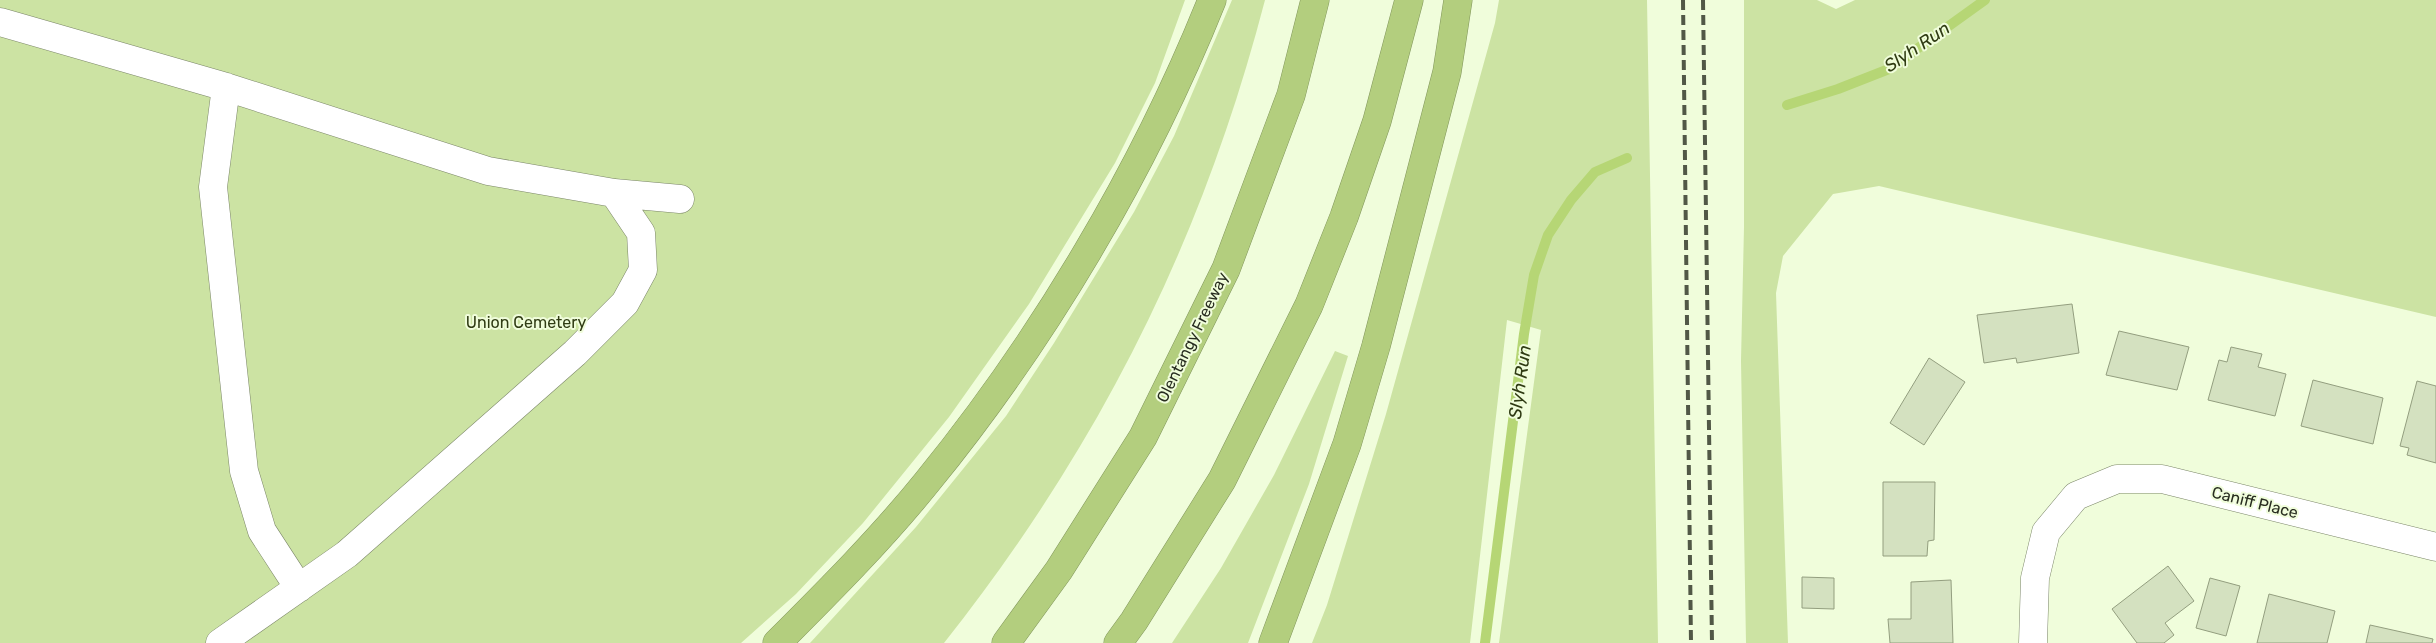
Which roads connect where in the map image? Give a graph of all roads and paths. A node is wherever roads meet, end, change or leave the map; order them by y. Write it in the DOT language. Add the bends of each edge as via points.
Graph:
graph roads {
  1 [pos="1212,0"];
  2 [pos="1315,0"];
  3 [pos="1409,0"];
  4 [pos="1458,0"];
  5 [pos="0,22"];
  6 [pos="226,87"];
  7 [pos="614,193"];
  8 [pos="680,199"];
  9 [pos="2436,547"];
  10 [pos="299,588"];
  11 [pos="220,643"];
  12 [pos="777,643"];
  13 [pos="1006,643"];
  14 [pos="1118,643"];
  15 [pos="1273,643"];
  16 [pos="2034,643"];
  1 -- 12 [label="highway" via="1189,56 1119,198 1049,314 977,418 927,482 849,570"];
  2 -- 13 [label="highway, Olentangy Freeway" via="1291,95 1226,269 1143,436 1060,570"];
  3 -- 14 [label="highway" via="1377,122 1309,305 1222,480"];
  4 -- 15 [label="highway" via="1447,72 1376,346 1346,444"];
  5 -- 6 [label="street"];
  6 -- 7 [label="street" via="488,171"];
  6 -- 10 [label="street" via="213,187 244,471 262,530"];
  7 -- 8 [label="street"];
  7 -- 10 [label="street" via="641,233 642,270 626,303 575,353 347,554"];
  9 -- 16 [label="street, Caniff Place" via="2162,479 2117,479 2076,496 2046,532 2035,578"];
  10 -- 11 [label="street"];
}
